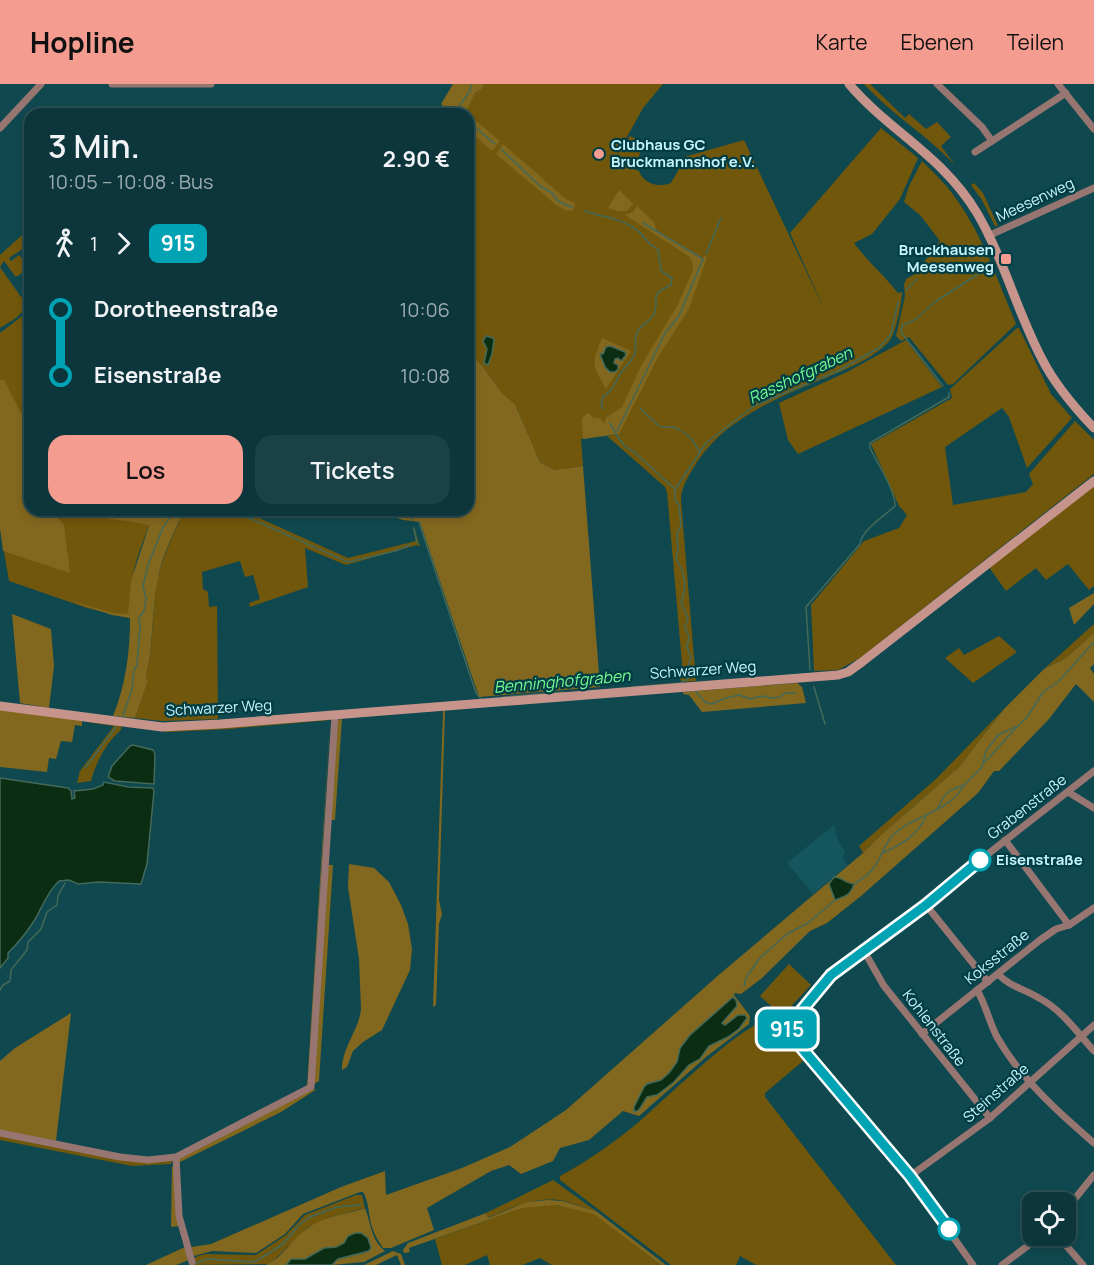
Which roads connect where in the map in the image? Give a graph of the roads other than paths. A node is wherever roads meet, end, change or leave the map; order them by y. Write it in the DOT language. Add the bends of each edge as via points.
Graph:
graph roads {
  1 [pos="41,84"];
  2 [pos="112,84"];
  3 [pos="211,84"];
  4 [pos="849,84"];
  5 [pos="937,84"];
  6 [pos="1058,84"];
  7 [pos="1066,93"];
  8 [pos="0,128"];
  9 [pos="1094,129"];
  10 [pos="992,141"];
  11 [pos="975,152"];
  12 [pos="1094,188"];
  13 [pos="988,236"];
  14 [pos="1094,428"];
  15 [pos="1094,481"];
  16 [pos="0,706"];
  17 [pos="335,716"];
  18 [pos="1094,771"];
  19 [pos="1068,792"];
  20 [pos="1094,808"];
  21 [pos="1005,840"];
  22 [pos="926,905"];
  23 [pos="1094,908"];
  24 [pos="1069,925"];
  25 [pos="864,951"];
  26 [pos="998,974"];
  27 [pos="988,982"];
  28 [pos="977,990"];
  29 [pos="1094,1025"];
  30 [pos="922,1034"];
  31 [pos="1081,1036"];
  32 [pos="1094,1051"];
  33 [pos="1030,1082"];
  34 [pos="990,1118"];
  35 [pos="0,1133"];
  36 [pos="1094,1143"];
  37 [pos="176,1157"];
  38 [pos="1094,1175"];
  39 [pos="910,1176"];
  40 [pos="1076,1197"];
  41 [pos="1028,1246"];
  42 [pos="1067,1246"];
  43 [pos="192,1262"];
  44 [pos="974,1265"];
  45 [pos="1002,1265"];
  46 [pos="1083,1265"];
  1 -- 8 [label="street"];
  2 -- 3 [label="street"];
  4 -- 13 [label="street" via="952,178 978,214"];
  5 -- 10 [label="street"];
  6 -- 7 [label="street"];
  7 -- 9 [label="street"];
  7 -- 10 [label="street"];
  10 -- 11 [label="street"];
  12 -- 13 [label="street, Meesenweg"];
  13 -- 14 [label="street" via="1042,359 1058,387"];
  15 -- 17 [label="street, Schwarzer Weg" via="848,672"];
  16 -- 17 [label="street, Schwarzer Weg" via="162,727"];
  17 -- 37 [label="street" via="311,1087"];
  18 -- 19 [label="street, Grabenstraße"];
  19 -- 20 [label="street"];
  19 -- 21 [label="street, Grabenstraße"];
  21 -- 22 [label="street, Grabenstraße"];
  21 -- 24 [label="street"];
  22 -- 25 [label="street, Grabenstraße"];
  22 -- 27 [label="street"];
  23 -- 24 [label="street, Koksstraße"];
  24 -- 26 [label="street, Koksstraße" via="1040,940"];
  25 -- 30 [label="street, Kohlenstraße" via="884,986"];
  25 -- 39 [label="street, Grabenstraße" via="831,975 787,1028"];
  26 -- 27 [label="street, Koksstraße"];
  26 -- 31 [label="street" via="1006,983 1040,998 1062,1014"];
  27 -- 28 [label="street, Koksstraße"];
  28 -- 30 [label="street, Koksstraße"];
  28 -- 33 [label="street" via="995,1034"];
  29 -- 31 [label="street, Steinstraße"];
  30 -- 34 [label="street, Kohlenstraße"];
  31 -- 32 [label="street"];
  31 -- 33 [label="street, Steinstraße"];
  33 -- 34 [label="street, Steinstraße"];
  33 -- 36 [label="street"];
  34 -- 39 [label="street, Steinstraße"];
  35 -- 37 [label="street" via="148,1160"];
  37 -- 43 [label="street" via="179,1216"];
  38 -- 40 [label="street"];
  39 -- 44 [label="street"];
  41 -- 45 [label="street"];
  42 -- 46 [label="street"];
}
